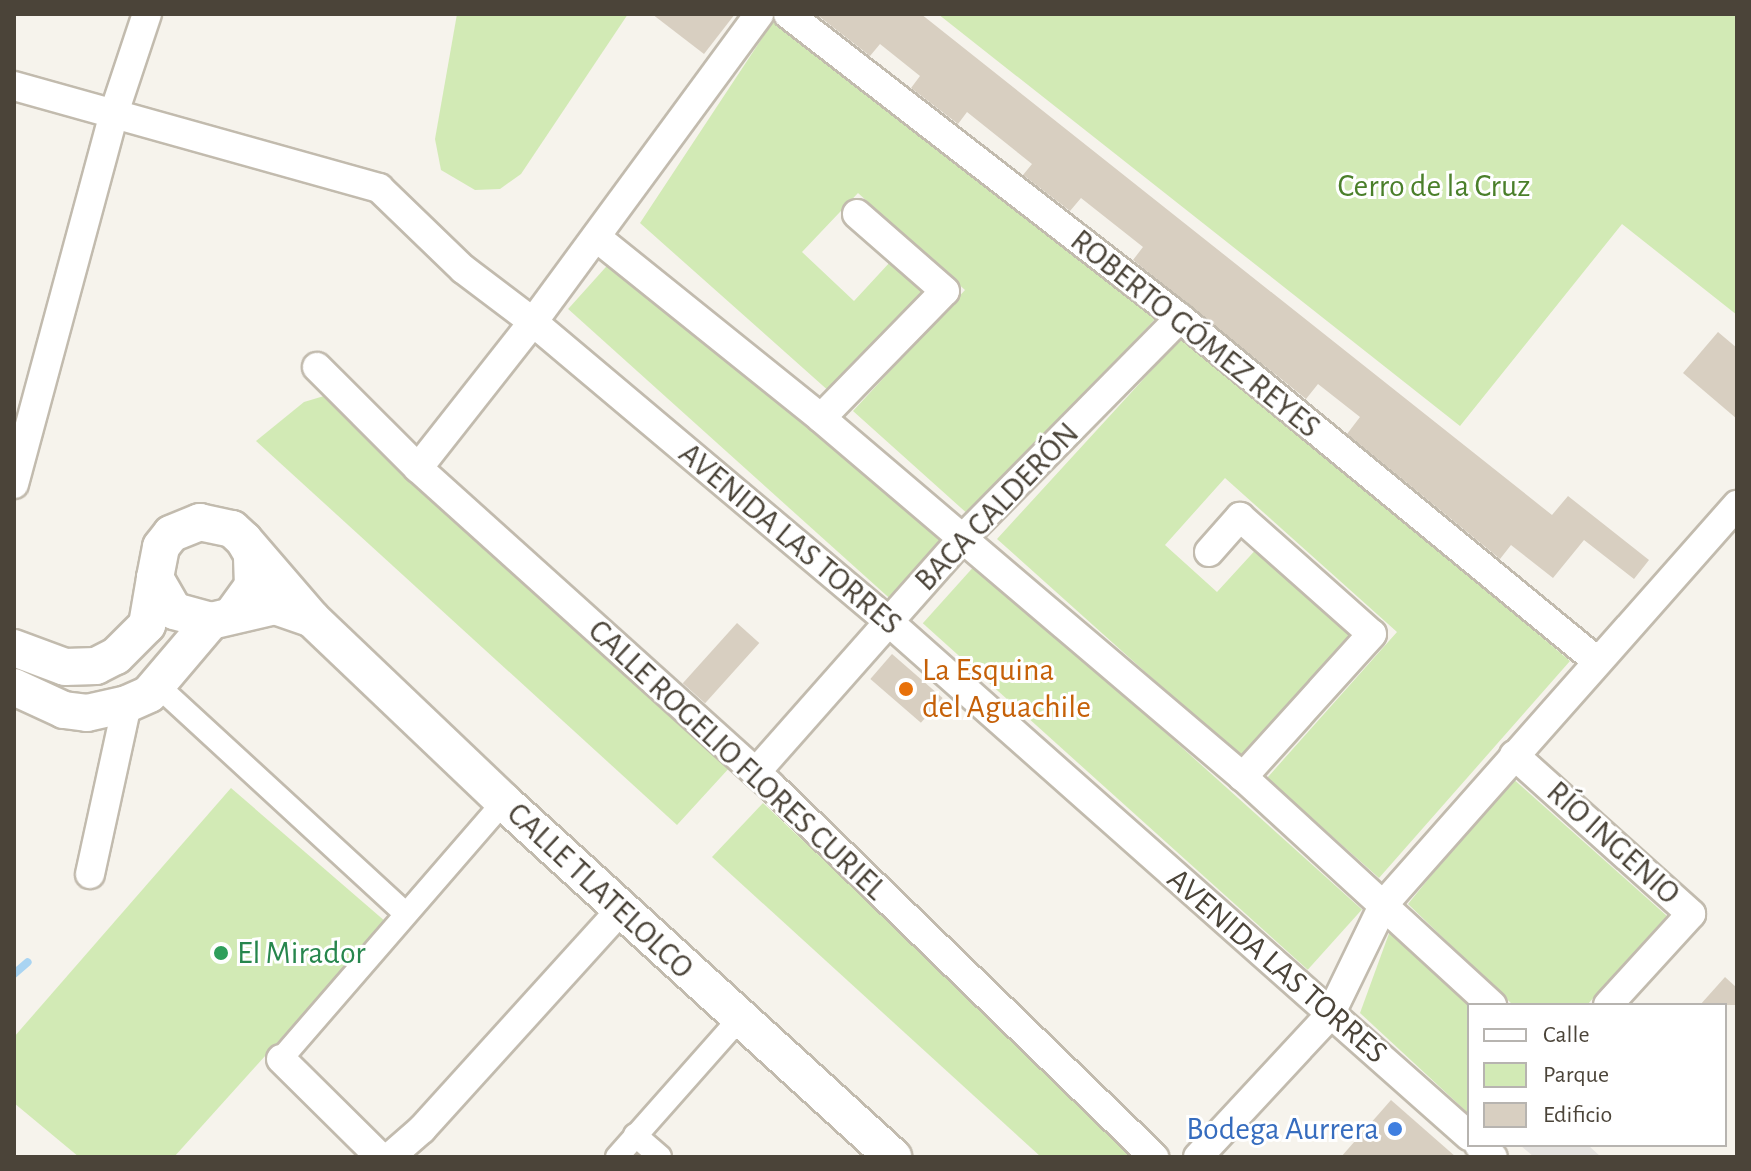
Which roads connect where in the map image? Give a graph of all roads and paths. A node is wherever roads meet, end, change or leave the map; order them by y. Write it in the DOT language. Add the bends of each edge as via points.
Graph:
graph roads {
  1 [pos="147,14"];
  2 [pos="759,14"];
  3 [pos="788,14"];
  4 [pos="14,86"];
  5 [pos="114,113"];
  6 [pos="857,214"];
  7 [pos="596,237"];
  8 [pos="1180,318"];
  9 [pos="533,322"];
  10 [pos="317,367"];
  11 [pos="821,418"];
  12 [pos="418,468"];
  13 [pos="14,484"];
  14 [pos="1737,505"];
  15 [pos="963,538"];
  16 [pos="244,540"];
  17 [pos="1209,552"];
  18 [pos="155,578"];
  19 [pos="223,616"];
  20 [pos="312,619"];
  21 [pos="889,622"];
  22 [pos="14,648"];
  23 [pos="1597,661"];
  24 [pos="14,687"];
  25 [pos="142,695"];
  26 [pos="1514,755"];
  27 [pos="756,772"];
  28 [pos="1243,777"];
  29 [pos="504,802"];
  30 [pos="90,874"];
  31 [pos="1384,904"];
  32 [pos="620,911"];
  33 [pos="406,914"];
  34 [pos="1490,1003"];
  35 [pos="1610,1003"];
  36 [pos="1330,1015"];
  37 [pos="739,1019"];
  38 [pos="281,1059"];
  39 [pos="1467,1134"];
  40 [pos="635,1135"];
  41 [pos="380,1157"];
  42 [pos="390,1157"];
  43 [pos="617,1157"];
  44 [pos="660,1157"];
  45 [pos="893,1157"];
  46 [pos="1154,1157"];
  47 [pos="1198,1157"];
  1 -- 5 [label="street"];
  2 -- 7 [label="street"];
  3 -- 8 [label="street, ROBERTO GÓMEZ REYES"];
  4 -- 5 [label="street, AVENIDA LAS TORRES"];
  5 -- 9 [label="street, AVENIDA LAS TORRES" via="379,188 463,269"];
  5 -- 13 [label="street"];
  6 -- 11 [label="street" via="945,291"];
  7 -- 9 [label="street"];
  7 -- 11 [label="street"];
  8 -- 15 [label="street, BACA CALDERÓN"];
  8 -- 23 [label="street, ROBERTO GÓMEZ REYES"];
  9 -- 12 [label="street"];
  9 -- 21 [label="street, AVENIDA LAS TORRES"];
  10 -- 12 [label="street, CALLE ROGELIO FLORES CURIEL"];
  11 -- 15 [label="street"];
  12 -- 27 [label="street, CALLE ROGELIO FLORES CURIEL"];
  14 -- 23 [label="street"];
  15 -- 21 [label="street, BACA CALDERÓN"];
  15 -- 28 [label="street"];
  16 -- 18 [label="street, CALLE TLATELOLCO" via="217,523 185,526 161,547"];
  16 -- 19 [label="street" via="252,554 254,578 246,601"];
  16 -- 20 [label="street, CALLE TLATELOLCO"];
  17 -- 28 [label="street" via="1240,517 1372,634"];
  18 -- 19 [label="street" via="174,611"];
  18 -- 22 [label="street" via="147,625 116,656 96,666 65,667"];
  19 -- 20 [label="street, CALLE TLATELOLCO" via="289,607"];
  19 -- 25 [label="street"];
  20 -- 29 [label="street, CALLE TLATELOLCO"];
  21 -- 27 [label="street, BACA CALDERÓN"];
  21 -- 36 [label="street, AVENIDA LAS TORRES"];
  23 -- 26 [label="street"];
  24 -- 25 [label="street" via="64,710 87,713"];
  25 -- 30 [label="street"];
  25 -- 33 [label="street"];
  26 -- 31 [label="street"];
  26 -- 35 [label="street, RÍO INGENIO" via="1691,914"];
  27 -- 46 [label="street, CALLE ROGELIO FLORES CURIEL"];
  28 -- 31 [label="street"];
  29 -- 32 [label="street, CALLE TLATELOLCO"];
  29 -- 33 [label="street"];
  31 -- 34 [label="street"];
  31 -- 36 [label="street"];
  32 -- 37 [label="street, CALLE TLATELOLCO"];
  32 -- 42 [label="street" via="422,1129"];
  33 -- 38 [label="street"];
  36 -- 39 [label="street, AVENIDA LAS TORRES"];
  36 -- 47 [label="street"];
  37 -- 40 [label="street"];
  37 -- 45 [label="street, CALLE TLATELOLCO"];
  38 -- 41 [label="street"];
  40 -- 43 [label="street"];
  40 -- 44 [label="street"];
}
